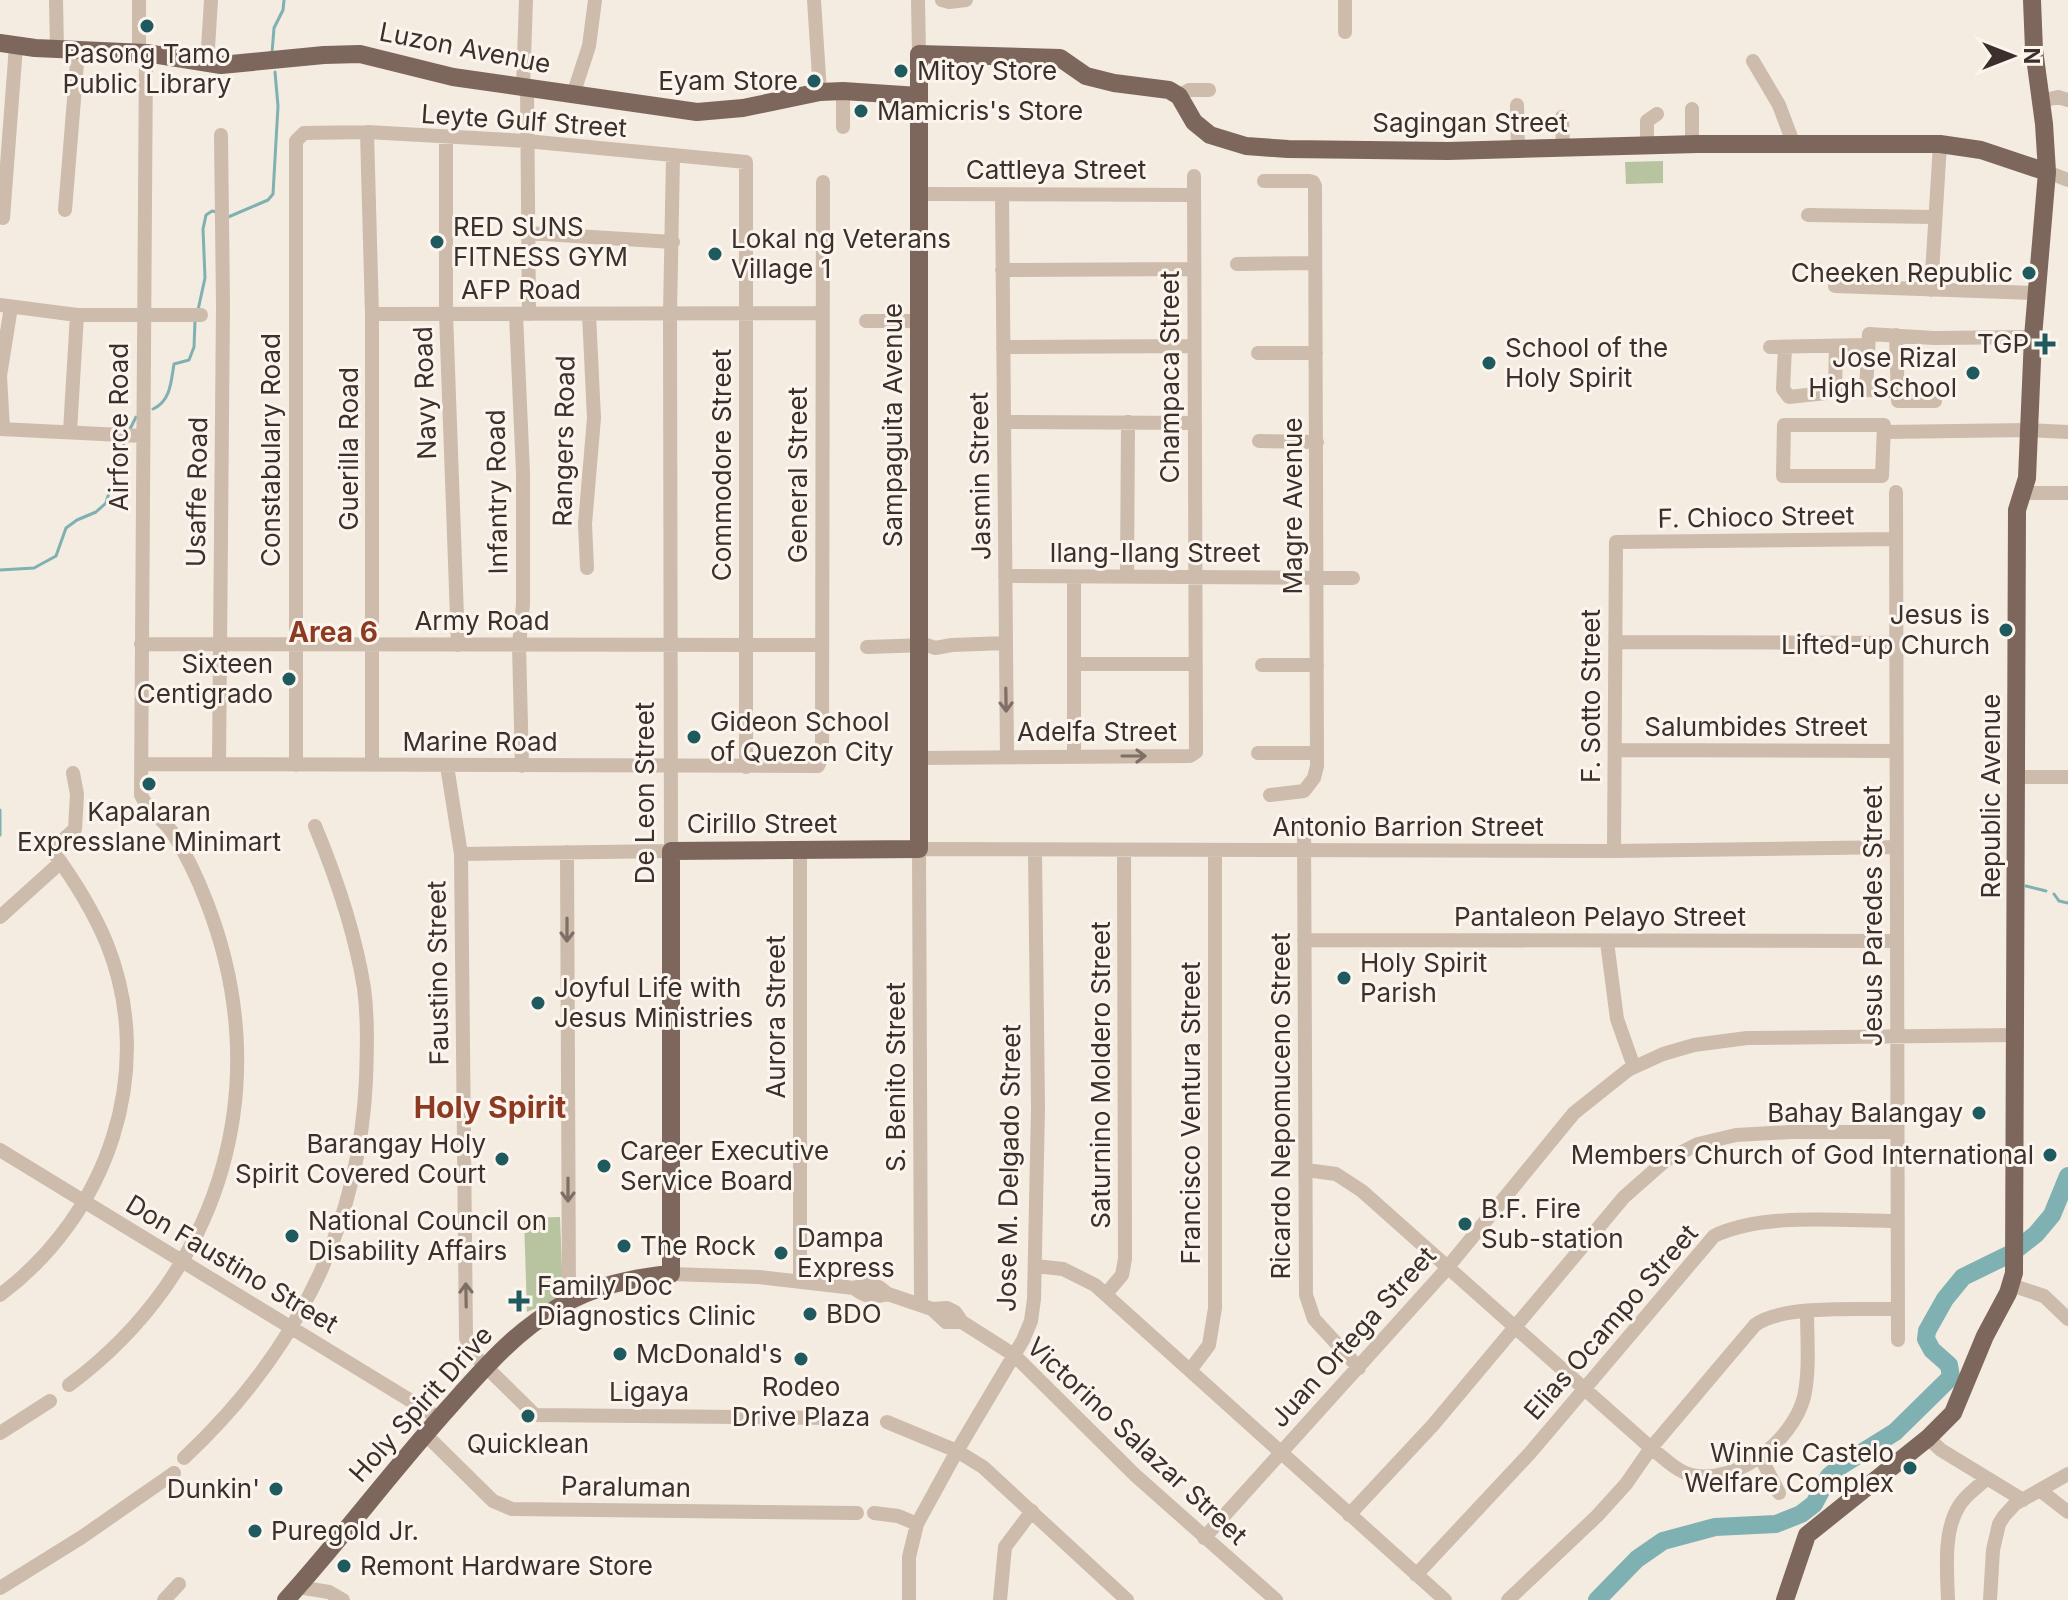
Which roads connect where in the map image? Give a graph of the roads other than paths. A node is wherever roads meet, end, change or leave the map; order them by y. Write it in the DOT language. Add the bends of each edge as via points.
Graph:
graph roads {
  1 [pos="56,0"];
  2 [pos="139,0"];
  3 [pos="211,0"];
  4 [pos="526,0"];
  5 [pos="595,0"];
  6 [pos="814,0"];
  7 [pos="918,0"];
  8 [pos="942,0"];
  9 [pos="966,0"];
  10 [pos="1345,0"];
  11 [pos="2032,0"];
  12 [pos="1345,32"];
  13 [pos="8,45"];
  14 [pos="57,49"];
  15 [pos="78,50"];
  16 [pos="142,53"];
  17 [pos="919,54"];
  18 [pos="1753,61"];
  19 [pos="207,64"];
  20 [pos="525,87"];
  21 [pos="1209,90"];
  22 [pos="843,91"];
  23 [pos="820,92"];
  24 [pos="573,95"];
  25 [pos="919,96"];
  26 [pos="1179,96"];
  27 [pos="2068,100"];
  28 [pos="2041,101"];
  29 [pos="1517,105"];
  30 [pos="1692,109"];
  31 [pos="1657,114"];
  32 [pos="1562,117"];
  33 [pos="843,127"];
  34 [pos="367,132"];
  35 [pos="221,135"];
  36 [pos="299,136"];
  37 [pos="446,139"];
  38 [pos="526,141"];
  39 [pos="1692,144"];
  40 [pos="1940,144"];
  41 [pos="1794,145"];
  42 [pos="1647,146"];
  43 [pos="1563,149"];
  44 [pos="1518,150"];
  45 [pos="673,157"];
  46 [pos="746,162"];
  47 [pos="2047,172"];
  48 [pos="1194,176"];
  49 [pos="2068,180"];
  50 [pos="1264,181"];
  51 [pos="823,182"];
  52 [pos="919,194"];
  53 [pos="1002,195"];
  54 [pos="1194,195"];
  55 [pos="65,210"];
  56 [pos="1808,215"];
  57 [pos="1934,217"];
  58 [pos="3,218"];
  59 [pos="527,233"];
  60 [pos="673,242"];
  61 [pos="1315,263"];
  62 [pos="1237,264"];
  63 [pos="1194,269"];
  64 [pos="1002,270"];
  65 [pos="1835,286"];
  66 [pos="1931,290"];
  67 [pos="2036,293"];
  68 [pos="6,306"];
  69 [pos="670,313"];
  70 [pos="746,313"];
  71 [pos="822,313"];
  72 [pos="372,314"];
  73 [pos="446,314"];
  74 [pos="522,314"];
  75 [pos="589,314"];
  76 [pos="77,315"];
  77 [pos="201,315"];
  78 [pos="143,316"];
  79 [pos="866,321"];
  80 [pos="919,321"];
  81 [pos="1896,335"];
  82 [pos="2033,337"];
  83 [pos="1866,345"];
  84 [pos="1194,346"];
  85 [pos="1836,346"];
  86 [pos="1003,347"];
  87 [pos="1258,353"];
  88 [pos="1316,353"];
  89 [pos="1897,391"];
  90 [pos="1935,401"];
  91 [pos="1004,422"];
  92 [pos="1128,422"];
  93 [pos="1194,423"];
  94 [pos="2,429"];
  95 [pos="2028,430"];
  96 [pos="70,431"];
  97 [pos="1884,432"];
  98 [pos="2068,432"];
  99 [pos="138,435"];
  100 [pos="1259,441"];
  101 [pos="1317,442"];
  102 [pos="1896,492"];
  103 [pos="2024,493"];
  104 [pos="2068,493"];
  105 [pos="1896,539"];
  106 [pos="1616,542"];
  107 [pos="587,568"];
  108 [pos="1005,576"];
  109 [pos="1074,577"];
  110 [pos="1127,577"];
  111 [pos="1194,577"];
  112 [pos="1317,578"];
  113 [pos="1353,578"];
  114 [pos="1615,642"];
  115 [pos="1006,643"];
  116 [pos="1896,643"];
  117 [pos="141,644"];
  118 [pos="219,645"];
  119 [pos="295,645"];
  120 [pos="373,645"];
  121 [pos="458,645"];
  122 [pos="519,645"];
  123 [pos="671,645"];
  124 [pos="746,645"];
  125 [pos="822,645"];
  126 [pos="923,646"];
  127 [pos="867,647"];
  128 [pos="1074,664"];
  129 [pos="1194,664"];
  130 [pos="1262,665"];
  131 [pos="1317,665"];
  132 [pos="1615,750"];
  133 [pos="1896,751"];
  134 [pos="1258,753"];
  135 [pos="1317,753"];
  136 [pos="1007,757"];
  137 [pos="1074,757"];
  138 [pos="919,758"];
  139 [pos="141,764"];
  140 [pos="219,764"];
  141 [pos="296,765"];
  142 [pos="372,765"];
  143 [pos="447,766"];
  144 [pos="522,766"];
  145 [pos="818,766"];
  146 [pos="671,767"];
  147 [pos="746,767"];
  148 [pos="73,773"];
  149 [pos="2017,777"];
  150 [pos="2068,777"];
  151 [pos="1270,795"];
  152 [pos="1304,825"];
  153 [pos="315,826"];
  154 [pos="1897,847"];
  155 [pos="919,849"];
  156 [pos="800,850"];
  157 [pos="671,851"];
  158 [pos="1035,851"];
  159 [pos="1124,851"];
  160 [pos="1215,851"];
  161 [pos="1304,851"];
  162 [pos="1614,851"];
  163 [pos="567,852"];
  164 [pos="461,854"];
  165 [pos="61,862"];
  166 [pos="0,917"];
  167 [pos="1304,940"];
  168 [pos="1896,941"];
  169 [pos="1607,942"];
  170 [pos="2016,1035"];
  171 [pos="1897,1036"];
  172 [pos="1634,1067"];
  173 [pos="1897,1132"];
  174 [pos="0,1150"];
  175 [pos="1306,1170"];
  176 [pos="85,1203"];
  177 [pos="1897,1221"];
  178 [pos="183,1262"];
  179 [pos="1035,1266"];
  180 [pos="1449,1266"];
  181 [pos="671,1274"];
  182 [pos="800,1280"];
  183 [pos="2011,1285"];
  184 [pos="1106,1294"];
  185 [pos="0,1295"];
  186 [pos="569,1301"];
  187 [pos="927,1306"];
  188 [pos="1898,1309"];
  189 [pos="1807,1311"];
  190 [pos="2068,1319"];
  191 [pos="1516,1326"];
  192 [pos="291,1330"];
  193 [pos="1898,1340"];
  194 [pos="1014,1355"];
  195 [pos="485,1367"];
  196 [pos="1359,1368"];
  197 [pos="1191,1369"];
  198 [pos="69,1385"];
  199 [pos="1586,1387"];
  200 [pos="50,1401"];
  201 [pos="439,1418"];
  202 [pos="833,1418"];
  203 [pos="887,1422"];
  204 [pos="0,1433"];
  205 [pos="425,1434"];
  206 [pos="1928,1438"];
  207 [pos="1651,1448"];
  208 [pos="957,1451"];
  209 [pos="1282,1453"];
  210 [pos="184,1458"];
  211 [pos="1761,1458"];
  212 [pos="174,1473"];
  213 [pos="2068,1474"];
  214 [pos="1986,1479"];
  215 [pos="2041,1491"];
  216 [pos="1779,1493"];
  217 [pos="2023,1500"];
  218 [pos="1032,1511"];
  219 [pos="2068,1512"];
  220 [pos="857,1513"];
  221 [pos="874,1513"];
  222 [pos="1349,1515"];
  223 [pos="917,1524"];
  224 [pos="1204,1538"];
  225 [pos="1416,1575"];
  226 [pos="179,1584"];
  227 [pos="0,1588"];
  228 [pos="292,1594"];
  229 [pos="164,1600"];
  230 [pos="343,1600"];
  231 [pos="909,1600"];
  232 [pos="1000,1600"];
  233 [pos="1127,1600"];
  234 [pos="1276,1600"];
  235 [pos="1445,1600"];
  236 [pos="1508,1600"];
  237 [pos="1785,1600"];
  238 [pos="1948,1600"];
  239 [pos="1990,1600"];
  1 -- 14 [label="street"];
  2 -- 16 [label="street, Airforce Road"];
  3 -- 19 [label="street"];
  4 -- 20 [label="street, Infantry Road"];
  5 -- 24 [label="street" via="589,46"];
  6 -- 23 [label="street"];
  7 -- 17 [label="street, Sampaguita Avenue"];
  8 -- 9 [label="street"];
  10 -- 12 [label="street"];
  11 -- 28 [label="main road, Republic Avenue"];
  13 -- 14 [label="main road, Luzon Avenue"];
  13 -- 58 [label="street"];
  14 -- 15 [label="main road, Luzon Avenue"];
  15 -- 16 [label="main road, Luzon Avenue"];
  15 -- 55 [label="street"];
  16 -- 19 [label="main road, Luzon Avenue"];
  16 -- 78 [label="street, Airforce Road"];
  17 -- 25 [label="main road, Sampaguita Avenue"];
  17 -- 26 [label="main road" via="1060,58 1086,76 1157,87"];
  18 -- 41 [label="street" via="1779,105"];
  19 -- 20 [label="main road, Luzon Avenue" via="360,54 453,77"];
  20 -- 24 [label="main road, Luzon Avenue"];
  20 -- 38 [label="street, Infantry Road"];
  21 -- 26 [label="street"];
  22 -- 23 [label="main road, Luzon Avenue"];
  22 -- 25 [label="main road, Luzon Avenue"];
  22 -- 33 [label="street"];
  23 -- 24 [label="main road, Luzon Avenue" via="697,112"];
  25 -- 52 [label="main road, Sampaguita Avenue"];
  26 -- 44 [label="main road, Sagingan Street" via="1194,122 1210,135 1246,146"];
  27 -- 28 [label="street"];
  28 -- 47 [label="main road, Republic Avenue"];
  29 -- 44 [label="street"];
  30 -- 39 [label="street"];
  31 -- 42 [label="street" via="1647,121"];
  32 -- 43 [label="street"];
  34 -- 36 [label="street, Leyte Gulf Street"];
  34 -- 37 [label="street, Leyte Gulf Street"];
  34 -- 72 [label="street, Guerilla Road"];
  35 -- 118 [label="street, Usaffe Road"];
  36 -- 119 [label="street, Constabulary Road"];
  37 -- 38 [label="street, Leyte Gulf Street"];
  37 -- 73 [label="street, Navy Road"];
  38 -- 45 [label="street, Leyte Gulf Street"];
  38 -- 59 [label="street, Infantry Road"];
  39 -- 41 [label="main road, Sagingan Street"];
  39 -- 42 [label="main road, Sagingan Street"];
  40 -- 41 [label="main road, Sagingan Street"];
  40 -- 47 [label="main road, Sagingan Street" via="1981,150"];
  40 -- 57 [label="street"];
  42 -- 43 [label="main road, Sagingan Street"];
  43 -- 44 [label="main road, Sagingan Street"];
  45 -- 46 [label="street, Leyte Gulf Street"];
  45 -- 60 [label="street, De Leon Street"];
  46 -- 70 [label="street, Commodore Street"];
  47 -- 49 [label="street"];
  47 -- 67 [label="main road, Republic Avenue"];
  48 -- 54 [label="street, Champaca Street"];
  50 -- 61 [label="street, Magre Avenue" via="1313,182"];
  51 -- 71 [label="street, General Street"];
  52 -- 53 [label="street, Cattleya Street"];
  52 -- 80 [label="main road, Sampaguita Avenue"];
  53 -- 54 [label="street, Cattleya Street"];
  53 -- 64 [label="street, Jasmin Street"];
  54 -- 63 [label="street, Champaca Street"];
  56 -- 57 [label="street"];
  57 -- 66 [label="street"];
  59 -- 60 [label="street"];
  59 -- 74 [label="street, Infantry Road"];
  60 -- 69 [label="street, De Leon Street"];
  61 -- 62 [label="street"];
  61 -- 88 [label="street, Magre Avenue"];
  63 -- 64 [label="street"];
  63 -- 84 [label="street, Champaca Street"];
  64 -- 86 [label="street, Jasmin Street"];
  65 -- 66 [label="street"];
  66 -- 67 [label="street"];
  67 -- 82 [label="main road, Republic Avenue"];
  68 -- 76 [label="street"];
  68 -- 94 [label="street"];
  69 -- 70 [label="street, AFP Road"];
  69 -- 75 [label="street, AFP Road"];
  69 -- 123 [label="street, De Leon Street"];
  70 -- 71 [label="street, AFP Road"];
  70 -- 124 [label="street, Commodore Street"];
  71 -- 125 [label="street, General Street"];
  72 -- 73 [label="street, AFP Road"];
  72 -- 120 [label="street, Guerilla Road"];
  73 -- 74 [label="street, AFP Road"];
  73 -- 121 [label="street, Navy Road"];
  74 -- 75 [label="street, AFP Road"];
  74 -- 122 [label="street, Infantry Road"];
  75 -- 107 [label="street, Rangers Road" via="594,418 585,524"];
  76 -- 78 [label="street"];
  76 -- 96 [label="street"];
  77 -- 78 [label="street"];
  78 -- 99 [label="street, Airforce Road"];
  79 -- 80 [label="street"];
  80 -- 126 [label="main road, Sampaguita Avenue"];
  81 -- 82 [label="street"];
  81 -- 83 [label="street" via="1869,334"];
  81 -- 89 [label="street"];
  82 -- 95 [label="main road, Republic Avenue"];
  83 -- 85 [label="street"];
  83 -- 89 [label="street" via="1866,390"];
  84 -- 86 [label="street"];
  84 -- 93 [label="street, Champaca Street"];
  85 -- 85 [label="street" via="1777,347 1789,397 1835,392"];
  86 -- 91 [label="street, Jasmin Street"];
  87 -- 88 [label="street"];
  88 -- 101 [label="street, Magre Avenue"];
  89 -- 90 [label="street" via="1898,401"];
  91 -- 92 [label="street"];
  91 -- 108 [label="street, Jasmin Street"];
  92 -- 93 [label="street"];
  92 -- 110 [label="street"];
  93 -- 111 [label="street, Champaca Street"];
  94 -- 96 [label="street"];
  95 -- 97 [label="street"];
  95 -- 98 [label="street"];
  95 -- 103 [label="main road, Republic Avenue"];
  96 -- 99 [label="street"];
  97 -- 97 [label="street" via="1882,476 1783,476 1784,425 1884,425"];
  99 -- 117 [label="street, Airforce Road"];
  100 -- 101 [label="street"];
  101 -- 112 [label="street, Magre Avenue"];
  102 -- 105 [label="street, Jesus Paredes Street"];
  103 -- 104 [label="street"];
  103 -- 149 [label="main road, Republic Avenue" via="2017,510"];
  105 -- 106 [label="street, F. Chioco Street"];
  105 -- 116 [label="street, Jesus Paredes Street"];
  106 -- 114 [label="street, F. Sotto Street"];
  108 -- 109 [label="street, Ilang-Ilang Street"];
  108 -- 115 [label="street, Jasmin Street"];
  109 -- 110 [label="street, Ilang-Ilang Street"];
  109 -- 128 [label="street"];
  110 -- 111 [label="street, Ilang-Ilang Street"];
  111 -- 112 [label="street, Ilang-Ilang Street"];
  111 -- 129 [label="street, Adelfa Street"];
  112 -- 113 [label="street, Ilang-Ilang Street"];
  112 -- 131 [label="street, Magre Avenue"];
  114 -- 116 [label="street"];
  114 -- 132 [label="street, F. Sotto Street"];
  115 -- 126 [label="street"];
  115 -- 136 [label="street, Jasmin Street, one-way"];
  116 -- 133 [label="street, Jesus Paredes Street"];
  117 -- 118 [label="street, Army Road"];
  117 -- 139 [label="street, Airforce Road"];
  118 -- 119 [label="street, Army Road"];
  118 -- 140 [label="street, Usaffe Road"];
  119 -- 120 [label="street, Army Road"];
  119 -- 141 [label="street, Constabulary Road"];
  120 -- 121 [label="street, Army Road"];
  120 -- 142 [label="street, Guerilla Road"];
  121 -- 122 [label="street, Army Road"];
  122 -- 123 [label="street, Army Road"];
  122 -- 144 [label="street, Infantry Road"];
  123 -- 124 [label="street, Army Road"];
  123 -- 146 [label="street, De Leon Street"];
  124 -- 125 [label="street, Army Road"];
  124 -- 147 [label="street, Commodore Street"];
  125 -- 145 [label="street, General Street"];
  126 -- 127 [label="street"];
  126 -- 138 [label="main road, Sampaguita Avenue"];
  128 -- 129 [label="street"];
  128 -- 137 [label="street"];
  137 -- 129 [label="street, Adelfa Street, one-way" via="1195,754"];
  130 -- 131 [label="street"];
  131 -- 135 [label="street, Magre Avenue"];
  132 -- 133 [label="street, Salumbides Street"];
  132 -- 162 [label="street, F. Sotto Street"];
  133 -- 154 [label="street, Jesus Paredes Street"];
  134 -- 135 [label="street"];
  135 -- 151 [label="street, Magre Avenue" via="1309,787 1296,794"];
  136 -- 137 [label="street, Adelfa Street"];
  136 -- 138 [label="street, Adelfa Street"];
  138 -- 155 [label="main road, Sampaguita Avenue"];
  139 -- 140 [label="street, Marine Road"];
  139 -- 178 [label="street, Airforce Road" via="143,800 171,831 207,904 226,964 236,1025 237,1087 228,1148 210,1207"];
  140 -- 141 [label="street, Marine Road"];
  141 -- 142 [label="street, Marine Road"];
  142 -- 143 [label="street, Marine Road"];
  143 -- 144 [label="street, Marine Road"];
  143 -- 164 [label="street, Faustino Street"];
  144 -- 146 [label="street, Marine Road"];
  145 -- 147 [label="street, Marine Road"];
  146 -- 147 [label="street, Marine Road"];
  146 -- 157 [label="street, De Leon Street"];
  148 -- 165 [label="street" via="75,829 52,850"];
  149 -- 150 [label="street"];
  149 -- 170 [label="main road, Republic Avenue"];
  152 -- 161 [label="street, Ricardo Nepomuceno Street"];
  153 -- 192 [label="street" via="353,936 364,991 367,1052 355,1168 340,1224"];
  154 -- 162 [label="street, Antonio Barrion Street"];
  154 -- 168 [label="street, Jesus Paredes Street"];
  155 -- 156 [label="main road, Cirillo Street"];
  155 -- 158 [label="street, Antonio Barrion Street"];
  155 -- 187 [label="street, S. Benito Street"];
  156 -- 157 [label="main road, Cirillo Street"];
  156 -- 182 [label="street, Aurora Street"];
  157 -- 163 [label="street, Cirillo Street"];
  157 -- 181 [label="main road, De Leon Street"];
  158 -- 159 [label="street, Antonio Barrion Street"];
  158 -- 179 [label="street, Jose M. Delgado Street"];
  159 -- 160 [label="street, Antonio Barrion Street"];
  159 -- 184 [label="street, Saturnino Moldero Street" via="1125,1259 1122,1275"];
  160 -- 161 [label="street, Antonio Barrion Street"];
  160 -- 197 [label="street, Francisco Ventura Street" via="1215,1308 1209,1345"];
  161 -- 162 [label="street, Antonio Barrion Street"];
  161 -- 167 [label="street, Ricardo Nepomuceno Street"];
  163 -- 164 [label="street, Cirillo Street"];
  163 -- 186 [label="street, one-way"];
  195 -- 164 [label="street, Faustino Street, one-way" via="466,1338"];
  165 -- 166 [label="street"];
  165 -- 176 [label="street" via="107,946 126,1044 120,1110"];
  167 -- 169 [label="street, Pantaleon Pelayo Street"];
  167 -- 175 [label="street, Ricardo Nepomuceno Street"];
  168 -- 169 [label="street, Pantaleon Pelayo Street"];
  168 -- 171 [label="street, Jesus Paredes Street"];
  169 -- 172 [label="street" via="1617,1019"];
  170 -- 171 [label="street, Juan Ortega Street"];
  170 -- 183 [label="main road, Republic Avenue"];
  171 -- 172 [label="street, Juan Ortega Street" via="1719,1041"];
  171 -- 173 [label="street, Jesus Paredes Street"];
  172 -- 180 [label="street, Juan Ortega Street" via="1574,1113"];
  173 -- 177 [label="street, Jesus Paredes Street"];
  173 -- 191 [label="street" via="1736,1135 1682,1150 1624,1197"];
  174 -- 176 [label="street, Don Faustino Street"];
  175 -- 180 [label="street" via="1349,1181"];
  175 -- 196 [label="street, Ricardo Nepomuceno Street" via="1308,1307"];
  176 -- 178 [label="street, Don Faustino Street"];
  176 -- 185 [label="street" via="57,1242"];
  177 -- 188 [label="street, Jesus Paredes Street"];
  177 -- 199 [label="street, Elias Ocampo Street" via="1758,1222 1714,1236"];
  178 -- 192 [label="street, Don Faustino Street"];
  178 -- 198 [label="street" via="130,1332"];
  179 -- 184 [label="street" via="1077,1273"];
  179 -- 194 [label="street, Jose M. Delgado Street" via="1031,1321"];
  180 -- 191 [label="street"];
  180 -- 196 [label="street, Juan Ortega Street"];
  181 -- 182 [label="street, Victorino Salazar Street"];
  181 -- 186 [label="main road, Holy Spirit Drive" via="620,1282"];
  182 -- 187 [label="street, Victorino Salazar Street"];
  183 -- 190 [label="street" via="2044,1296"];
  183 -- 206 [label="main road, Republic Avenue" via="1953,1413"];
  184 -- 197 [label="street"];
  186 -- 195 [label="main road, Holy Spirit Drive" via="530,1326"];
  187 -- 194 [label="street, Victorino Salazar Street" via="951,1310"];
  188 -- 189 [label="street"];
  188 -- 193 [label="street, Jesus Paredes Street"];
  189 -- 207 [label="street" via="1775,1314 1755,1325"];
  189 -- 211 [label="street" via="1803,1400"];
  191 -- 199 [label="street"];
  191 -- 222 [label="street"];
  192 -- 201 [label="street, Don Faustino Street"];
  192 -- 210 [label="street" via="243,1398"];
  194 -- 208 [label="street, Jose M. Delgado Street"];
  194 -- 224 [label="street, Victorino Salazar Street"];
  195 -- 201 [label="main road, Holy Spirit Drive"];
  195 -- 202 [label="street, Ligaya" via="530,1412 543,1416"];
  196 -- 209 [label="street, Juan Ortega Street"];
  197 -- 209 [label="street"];
  199 -- 207 [label="street"];
  199 -- 225 [label="street, Elias Ocampo Street"];
  200 -- 204 [label="street"];
  201 -- 205 [label="main road, Holy Spirit Drive"];
  203 -- 208 [label="street"];
  205 -- 220 [label="street, Paraluman" via="493,1501 512,1509"];
  205 -- 228 [label="main road, Holy Spirit Drive"];
  206 -- 214 [label="street"];
  206 -- 237 [label="main road, Republic Avenue" via="1807,1535"];
  207 -- 211 [label="street" via="1692,1475 1737,1469"];
  207 -- 236 [label="street" via="1597,1516"];
  208 -- 218 [label="street"];
  208 -- 223 [label="street, Jose M. Delgado Street"];
  209 -- 222 [label="street"];
  209 -- 224 [label="street, Juan Ortega Street"];
  211 -- 216 [label="street"];
  212 -- 227 [label="street"];
  213 -- 215 [label="street"];
  214 -- 217 [label="street"];
  214 -- 238 [label="street" via="1963,1499 1952,1521"];
  215 -- 217 [label="street"];
  215 -- 219 [label="street"];
  217 -- 239 [label="street" via="1999,1524"];
  218 -- 232 [label="street" via="1005,1547"];
  218 -- 233 [label="street"];
  221 -- 223 [label="street"];
  222 -- 225 [label="street"];
  223 -- 231 [label="street, Jose M. Delgado Street" via="909,1557"];
  224 -- 234 [label="street, Victorino Salazar Street"];
  225 -- 235 [label="street"];
  226 -- 229 [label="street"];
  228 -- 230 [label="street" via="329,1592"];
}
